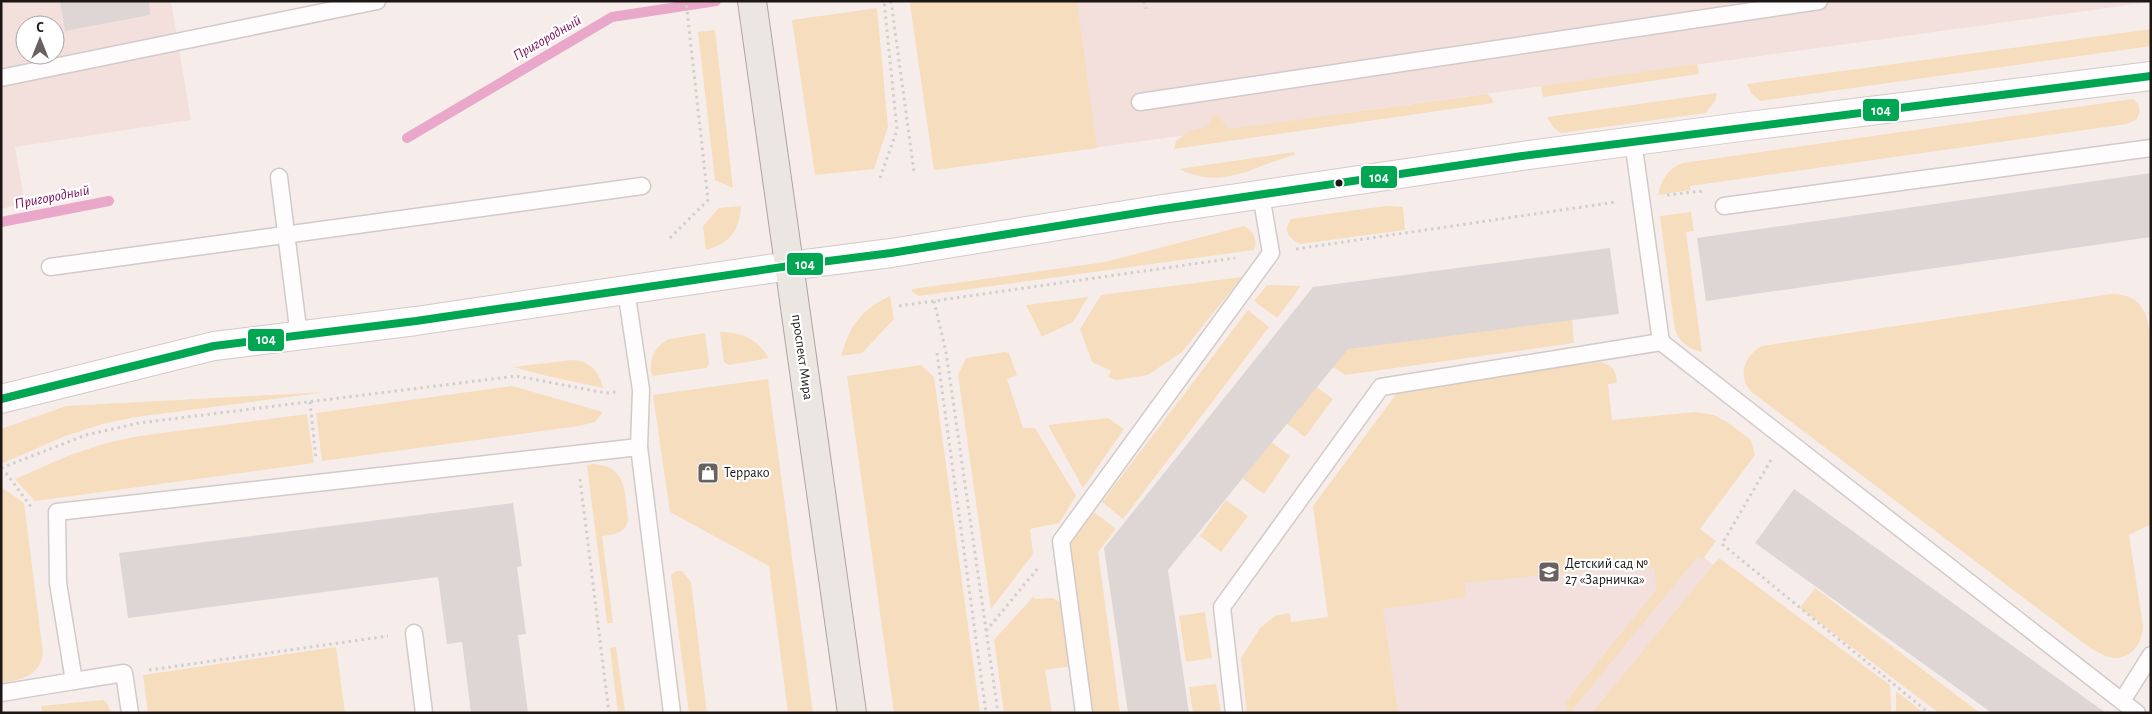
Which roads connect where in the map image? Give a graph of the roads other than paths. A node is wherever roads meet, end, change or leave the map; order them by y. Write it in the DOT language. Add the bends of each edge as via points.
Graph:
graph roads {
  1 [pos="376,1"];
  2 [pos="1819,1"];
  3 [pos="754,13"];
  4 [pos="2151,76"];
  5 [pos="1,78"];
  6 [pos="1140,102"];
  7 [pos="1633,141"];
  8 [pos="2151,148"];
  9 [pos="279,177"];
  10 [pos="642,186"];
  11 [pos="1261,195"];
  12 [pos="1724,206"];
  13 [pos="286,235"];
  14 [pos="789,266"];
  15 [pos="50,267"];
  16 [pos="626,290"];
  17 [pos="300,336"];
  18 [pos="1661,342"];
  19 [pos="1,398"];
  20 [pos="639,447"];
  21 [pos="414,633"];
  22 [pos="2151,655"];
  23 [pos="74,681"];
  24 [pos="1,693"];
  25 [pos="2122,702"];
  26 [pos="130,713"];
  27 [pos="424,713"];
  28 [pos="672,713"];
  29 [pos="852,713"];
  30 [pos="1084,713"];
  31 [pos="1234,713"];
  32 [pos="2137,713"];
  1 -- 5 [label="lane"];
  2 -- 6 [label="lane"];
  3 -- 14 [label="main road, проспект Мира"];
  4 -- 7 [label="main road"];
  7 -- 11 [label="main road"];
  7 -- 18 [label="lane"];
  8 -- 12 [label="lane"];
  9 -- 13 [label="lane"];
  10 -- 13 [label="lane"];
  11 -- 14 [label="main road"];
  11 -- 30 [label="lane" via="1270,253 1060,541"];
  13 -- 15 [label="lane"];
  13 -- 17 [label="lane"];
  14 -- 16 [label="main road"];
  14 -- 29 [label="main road, проспект Мира"];
  16 -- 17 [label="main road"];
  16 -- 20 [label="lane" via="641,390"];
  17 -- 19 [label="main road" via="214,346"];
  18 -- 25 [label="lane"];
  18 -- 31 [label="lane" via="1381,387 1222,608"];
  20 -- 23 [label="lane" via="56,512 58,583"];
  20 -- 28 [label="lane"];
  21 -- 27 [label="lane"];
  22 -- 25 [label="lane"];
  23 -- 24 [label="lane"];
  23 -- 26 [label="lane" via="124,674"];
  25 -- 32 [label="lane"];
}
